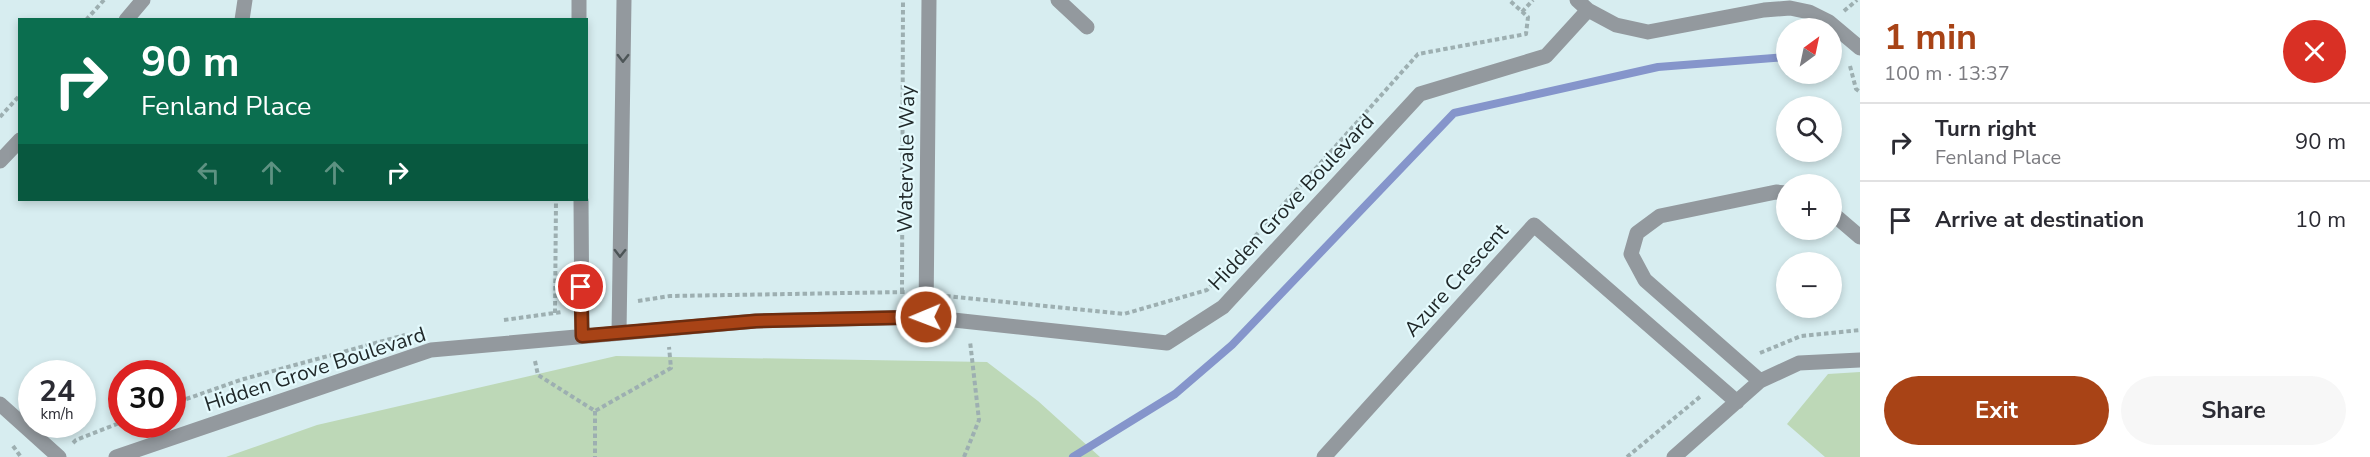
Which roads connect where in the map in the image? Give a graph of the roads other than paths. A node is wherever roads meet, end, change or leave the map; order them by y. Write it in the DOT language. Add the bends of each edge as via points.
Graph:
graph roads {
  1 [pos="143,0"];
  2 [pos="245,0"];
  3 [pos="579,0"];
  4 [pos="624,0"];
  5 [pos="929,0"];
  6 [pos="1058,0"];
  7 [pos="1582,5"];
  8 [pos="128,18"];
  9 [pos="242,18"];
  10 [pos="579,18"];
  11 [pos="1088,27"];
  12 [pos="1860,48"];
  13 [pos="18,142"];
  14 [pos="0,162"];
  15 [pos="1776,192"];
  16 [pos="581,201"];
  17 [pos="1842,222"];
  18 [pos="1860,237"];
  19 [pos="926,317"];
  20 [pos="619,333"];
  21 [pos="582,336"];
  22 [pos="1860,360"];
  23 [pos="1760,381"];
  24 [pos="1737,402"];
  25 [pos="0,404"];
  26 [pos="64,453"];
  27 [pos="116,457"];
  28 [pos="1324,457"];
  29 [pos="1674,457"];
  1 -- 8 [label="street"];
  2 -- 9 [label="street"];
  3 -- 10 [label="street"];
  4 -- 20 [label="street, one-way"];
  5 -- 19 [label="street, Watervale Way"];
  6 -- 11 [label="street"];
  7 -- 12 [label="street" via="1616,25 1648,32 1790,8 1829,22"];
  7 -- 19 [label="street, Hidden Grove Boulevard" via="1546,56 1420,94 1223,307 1167,343"];
  13 -- 14 [label="street"];
  15 -- 23 [label="street" via="1660,216 1637,232 1631,254 1645,280"];
  16 -- 21 [label="street"];
  17 -- 18 [label="street"];
  19 -- 20 [label="street, Hidden Grove Boulevard" via="756,321"];
  20 -- 21 [label="street, Hidden Grove Boulevard"];
  21 -- 27 [label="street, Hidden Grove Boulevard" via="431,350"];
  22 -- 23 [label="street" via="1799,363"];
  23 -- 24 [label="street"];
  24 -- 28 [label="street, Azure Crescent" via="1534,225"];
  24 -- 29 [label="street"];
  25 -- 26 [label="street"];
}
